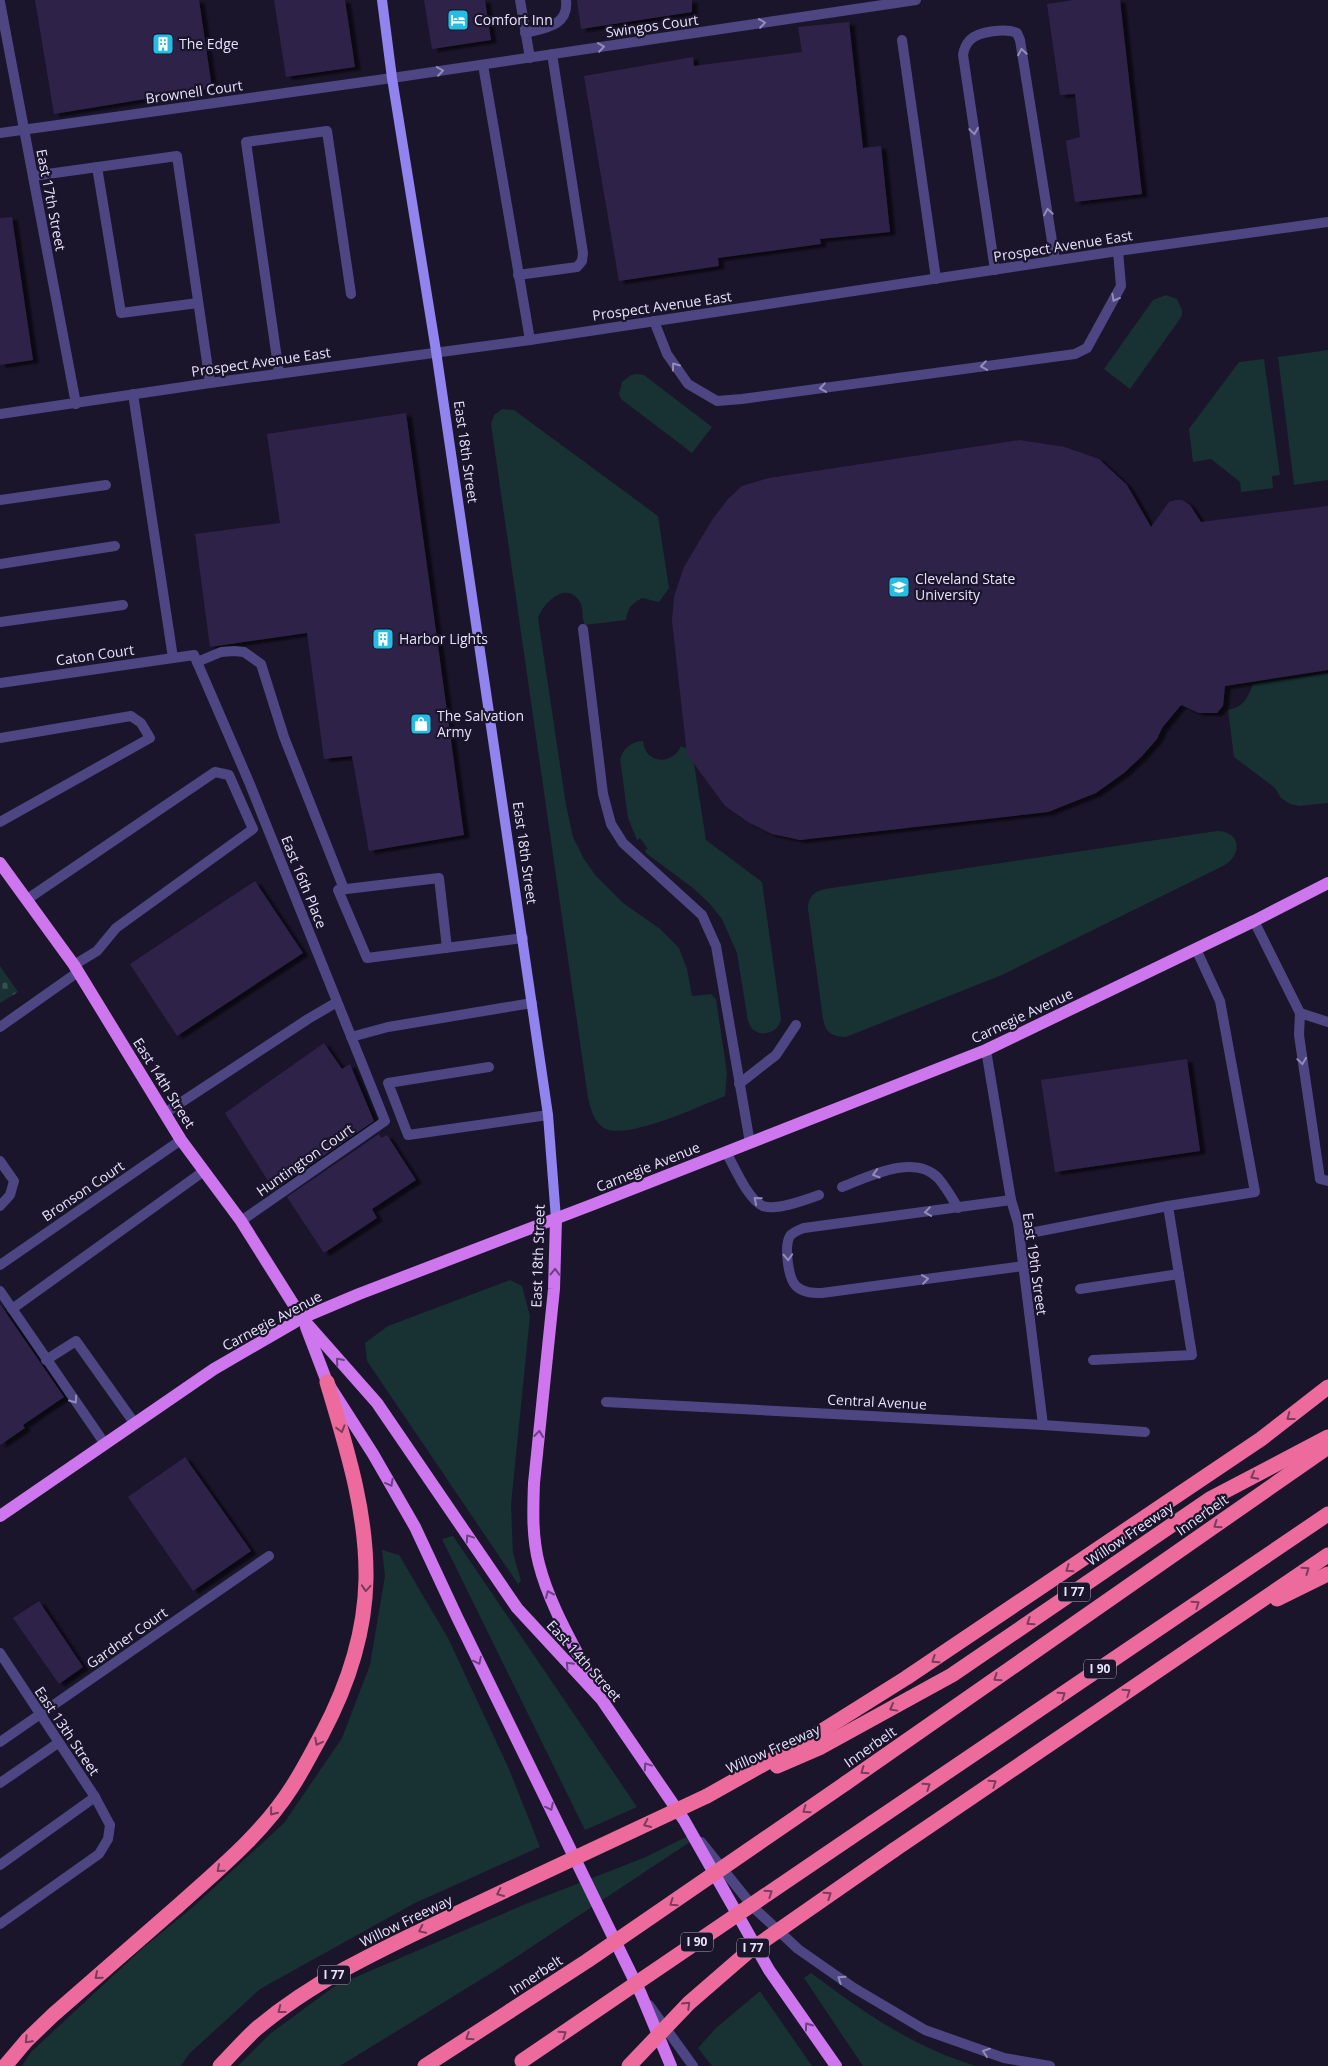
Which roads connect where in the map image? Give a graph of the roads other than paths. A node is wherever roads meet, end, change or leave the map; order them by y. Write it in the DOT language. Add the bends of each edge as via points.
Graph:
graph roads {
  1 [pos="382,0"];
  2 [pos="520,0"];
  3 [pos="566,0"];
  4 [pos="916,0"];
  5 [pos="0,2"];
  6 [pos="525,33"];
  7 [pos="902,40"];
  8 [pos="552,54"];
  9 [pos="530,58"];
  10 [pos="483,65"];
  11 [pos="392,78"];
  12 [pos="24,129"];
  13 [pos="0,133"];
  14 [pos="97,167"];
  15 [pos="33,176"];
  16 [pos="1328,222"];
  17 [pos="1118,250"];
  18 [pos="1055,260"];
  19 [pos="995,270"];
  20 [pos="518,275"];
  21 [pos="936,279"];
  22 [pos="351,294"];
  23 [pos="198,303"];
  24 [pos="654,321"];
  25 [pos="530,340"];
  26 [pos="436,351"];
  27 [pos="279,373"];
  28 [pos="210,383"];
  29 [pos="133,394"];
  30 [pos="76,404"];
  31 [pos="0,414"];
  32 [pos="106,485"];
  33 [pos="0,500"];
  34 [pos="115,546"];
  35 [pos="0,564"];
  36 [pos="123,605"];
  37 [pos="0,622"];
  38 [pos="583,629"];
  39 [pos="173,658"];
  40 [pos="196,658"];
  41 [pos="0,683"];
  42 [pos="0,738"];
  43 [pos="0,822"];
  44 [pos="0,863"];
  45 [pos="1328,883"];
  46 [pos="344,889"];
  47 [pos="26,900"];
  48 [pos="1254,922"];
  49 [pos="523,938"];
  50 [pos="447,948"];
  51 [pos="1196,949"];
  52 [pos="76,968"];
  53 [pos="337,1002"];
  54 [pos="532,1003"];
  55 [pos="1300,1013"];
  56 [pos="1328,1022"];
  57 [pos="796,1025"];
  58 [pos="0,1027"];
  59 [pos="351,1037"];
  60 [pos="986,1050"];
  61 [pos="489,1067"];
  62 [pos="388,1083"];
  63 [pos="739,1084"];
  64 [pos="371,1086"];
  65 [pos="165,1113"];
  66 [pos="548,1115"];
  67 [pos="385,1122"];
  68 [pos="181,1140"];
  69 [pos="750,1143"];
  70 [pos="726,1152"];
  71 [pos="0,1161"];
  72 [pos="204,1171"];
  73 [pos="1328,1181"];
  74 [pos="842,1187"];
  75 [pos="819,1195"];
  76 [pos="1010,1200"];
  77 [pos="0,1206"];
  78 [pos="1168,1206"];
  79 [pos="958,1208"];
  80 [pos="556,1219"];
  81 [pos="241,1222"];
  82 [pos="1020,1234"];
  83 [pos="0,1264"];
  84 [pos="1023,1266"];
  85 [pos="1179,1274"];
  86 [pos="1080,1289"];
  87 [pos="0,1292"];
  88 [pos="12,1309"];
  89 [pos="302,1318"];
  90 [pos="46,1360"];
  91 [pos="1093,1360"];
  92 [pos="328,1382"];
  93 [pos="1328,1387"];
  94 [pos="606,1402"];
  95 [pos="135,1424"];
  96 [pos="1042,1425"];
  97 [pos="1145,1432"];
  98 [pos="1328,1437"];
  99 [pos="105,1444"];
  100 [pos="1328,1447"];
  101 [pos="1328,1514"];
  102 [pos="0,1516"];
  103 [pos="1328,1555"];
  104 [pos="269,1556"];
  105 [pos="1328,1574"];
  106 [pos="1223,1628"];
  107 [pos="0,1654"];
  108 [pos="602,1700"];
  109 [pos="39,1715"];
  110 [pos="0,1742"];
  111 [pos="816,1742"];
  112 [pos="58,1744"];
  113 [pos="0,1784"];
  114 [pos="95,1798"];
  115 [pos="684,1820"];
  116 [pos="0,1865"];
  117 [pos="0,1924"];
  118 [pos="641,1994"];
  119 [pos="518,2064"];
  120 [pos="5,2066"];
  121 [pos="220,2066"];
  122 [pos="425,2066"];
  123 [pos="629,2066"];
  124 [pos="671,2066"];
  125 [pos="693,2066"];
  126 [pos="836,2066"];
  127 [pos="1050,2066"];
  1 -- 11 [label="main road, East 18th Street"];
  2 -- 6 [label="street"];
  3 -- 6 [label="street" via="567,7 559,23"];
  8 -- 4 [label="street, Swingos Court, one-way"];
  5 -- 12 [label="street, East 17th Street"];
  6 -- 9 [label="street"];
  7 -- 21 [label="street"];
  8 -- 9 [label="street, Swingos Court"];
  8 -- 20 [label="street" via="582,262 577,267"];
  9 -- 10 [label="street, Swingos Court"];
  11 -- 10 [label="street, Swingos Court, one-way"];
  10 -- 20 [label="street"];
  11 -- 12 [label="street, Brownell Court"];
  11 -- 26 [label="main road, East 18th Street"];
  12 -- 13 [label="street, Brownell Court"];
  12 -- 15 [label="street, East 17th Street"];
  14 -- 15 [label="street"];
  14 -- 23 [label="street" via="121,313"];
  14 -- 23 [label="street" via="177,156"];
  15 -- 30 [label="street, East 17th Street"];
  16 -- 17 [label="street, Prospect Avenue East"];
  17 -- 18 [label="street, Prospect Avenue East"];
  17 -- 24 [label="street, one-way" via="1121,286 1087,348 1075,354 717,401 688,384 667,354"];
  18 -- 19 [label="street, Prospect Avenue East"];
  18 -- 19 [label="street, one-way" via="1020,40 1017,33 1009,30 993,32 972,37 963,55"];
  19 -- 21 [label="street, Prospect Avenue East"];
  20 -- 25 [label="street"];
  21 -- 24 [label="street, Prospect Avenue East"];
  22 -- 27 [label="street" via="326,131 246,142"];
  23 -- 28 [label="street"];
  24 -- 25 [label="street, Prospect Avenue East"];
  25 -- 26 [label="street, Prospect Avenue East"];
  26 -- 27 [label="street, Prospect Avenue East"];
  26 -- 49 [label="main road, East 18th Street"];
  27 -- 28 [label="street, Prospect Avenue East"];
  28 -- 29 [label="street, Prospect Avenue East"];
  29 -- 30 [label="street, Prospect Avenue East"];
  29 -- 39 [label="street"];
  30 -- 31 [label="street, Prospect Avenue East"];
  32 -- 33 [label="street"];
  34 -- 35 [label="street"];
  36 -- 37 [label="street"];
  38 -- 63 [label="street" via="604,794 611,824 623,843 702,915 716,946"];
  39 -- 40 [label="street, Caton Court"];
  39 -- 41 [label="street, Caton Court"];
  40 -- 46 [label="street, Caton Court" via="234,650 244,652 260,664 284,737"];
  40 -- 53 [label="street, East 16th Place" via="250,782"];
  42 -- 43 [label="street" via="131,716 141,723 150,738"];
  44 -- 47 [label="main road, East 14th Street"];
  45 -- 48 [label="main road, Carnegie Avenue"];
  46 -- 50 [label="street, Caton Court" via="338,890 367,958"];
  46 -- 50 [label="street" via="439,878"];
  47 -- 52 [label="main road, East 14th Street"];
  47 -- 52 [label="street" via="215,772 230,776 253,829 116,928"];
  48 -- 51 [label="main road, Carnegie Avenue"];
  48 -- 55 [label="street"];
  49 -- 50 [label="street"];
  49 -- 54 [label="main road, East 18th Street"];
  51 -- 60 [label="main road, Carnegie Avenue"];
  51 -- 78 [label="street" via="1220,1001 1255,1192"];
  52 -- 58 [label="street"];
  52 -- 65 [label="main road, East 14th Street"];
  53 -- 59 [label="street, East 16th Place"];
  53 -- 65 [label="street"];
  54 -- 59 [label="street" via="388,1027"];
  54 -- 66 [label="main road, East 18th Street"];
  55 -- 56 [label="street"];
  55 -- 73 [label="street, one-way" via="1299,1034 1320,1179"];
  57 -- 63 [label="street" via="776,1055"];
  59 -- 64 [label="street, East 16th Place"];
  60 -- 69 [label="main road, Carnegie Avenue"];
  60 -- 76 [label="street, East 19th Street"];
  61 -- 62 [label="street"];
  62 -- 64 [label="street"];
  62 -- 66 [label="street" via="408,1135"];
  63 -- 69 [label="street"];
  64 -- 67 [label="street, East 16th Place"];
  65 -- 68 [label="main road, East 14th Street"];
  66 -- 80 [label="main road, East 18th Street"];
  67 -- 81 [label="street, Huntington Court"];
  68 -- 72 [label="main road, East 14th Street"];
  68 -- 83 [label="street, Bronson Court"];
  69 -- 70 [label="main road, Carnegie Avenue"];
  75 -- 70 [label="street, one-way" via="776,1207 762,1206 752,1198"];
  70 -- 80 [label="main road, Carnegie Avenue"];
  71 -- 77 [label="street" via="14,1181 10,1195"];
  72 -- 81 [label="main road, East 14th Street"];
  72 -- 88 [label="street"];
  79 -- 74 [label="street, one-way" via="937,1177 918,1167 871,1176"];
  76 -- 79 [label="street"];
  76 -- 82 [label="street, East 19th Street"];
  78 -- 82 [label="street"];
  78 -- 85 [label="street"];
  79 -- 84 [label="street, one-way" via="804,1228 791,1234 788,1268 794,1285 808,1292 822,1293"];
  80 -- 89 [label="main road, Carnegie Avenue"];
  108 -- 80 [label="main road, East 18th Street, one-way" via="547,1592 538,1562 535,1535 534,1483 554,1289"];
  81 -- 89 [label="main road, East 14th Street"];
  82 -- 84 [label="street, East 19th Street"];
  84 -- 96 [label="street, East 19th Street"];
  85 -- 86 [label="street"];
  85 -- 91 [label="street" via="1192,1355"];
  87 -- 88 [label="street"];
  88 -- 90 [label="street"];
  89 -- 92 [label="main road, East 14th Street"];
  89 -- 95 [label="main road, Carnegie Avenue" via="214,1369"];
  108 -- 89 [label="main road, East 14th Street, one-way" via="517,1608 377,1403"];
  90 -- 95 [label="street" via="76,1341"];
  90 -- 99 [label="street, one-way"];
  92 -- 118 [label="main road, East 14th Street, one-way" via="415,1527"];
  92 -- 120 [label="highway, one-way" via="360,1506 365,1540 363,1624 354,1664 337,1707 292,1788 254,1835 227,1863 53,2015"];
  93 -- 111 [label="highway, one-way" via="1261,1439"];
  94 -- 96 [label="street, Central Avenue"];
  95 -- 99 [label="main road, Carnegie Avenue"];
  96 -- 97 [label="street, Central Avenue"];
  98 -- 111 [label="highway, Willow Freeway / I 77, one-way" via="1210,1499 959,1670"];
  99 -- 102 [label="main road, Carnegie Avenue"];
  100 -- 122 [label="highway, Innerbelt, one-way, bridge" via="587,1961"];
  119 -- 101 [label="highway, I 90, one-way, bridge"];
  106 -- 103 [label="highway, I 77, one-way"];
  104 -- 109 [label="street, Gardner Court"];
  105 -- 106 [label="highway"];
  123 -- 106 [label="highway, I 77, one-way, bridge" via="688,2003 794,1919"];
  107 -- 109 [label="street, East 13th Street"];
  115 -- 108 [label="main road, East 14th Street, one-way"];
  109 -- 110 [label="street, Gardner Court"];
  109 -- 112 [label="street, East 13th Street"];
  111 -- 121 [label="highway, Willow Freeway / I 77, one-way, bridge" via="330,1977 254,2031"];
  112 -- 113 [label="street"];
  112 -- 114 [label="street, East 13th Street"];
  114 -- 116 [label="street"];
  114 -- 117 [label="street, East 13th Street" via="110,1825 108,1839 99,1854"];
  126 -- 115 [label="main road, East 14th Street, one-way" via="769,1970"];
  127 -- 115 [label="street, one-way" via="1004,2058 924,2030 854,1988 798,1949 754,1908"];
  118 -- 124 [label="main road, East 14th Street"];
  118 -- 125 [label="street"];
}
